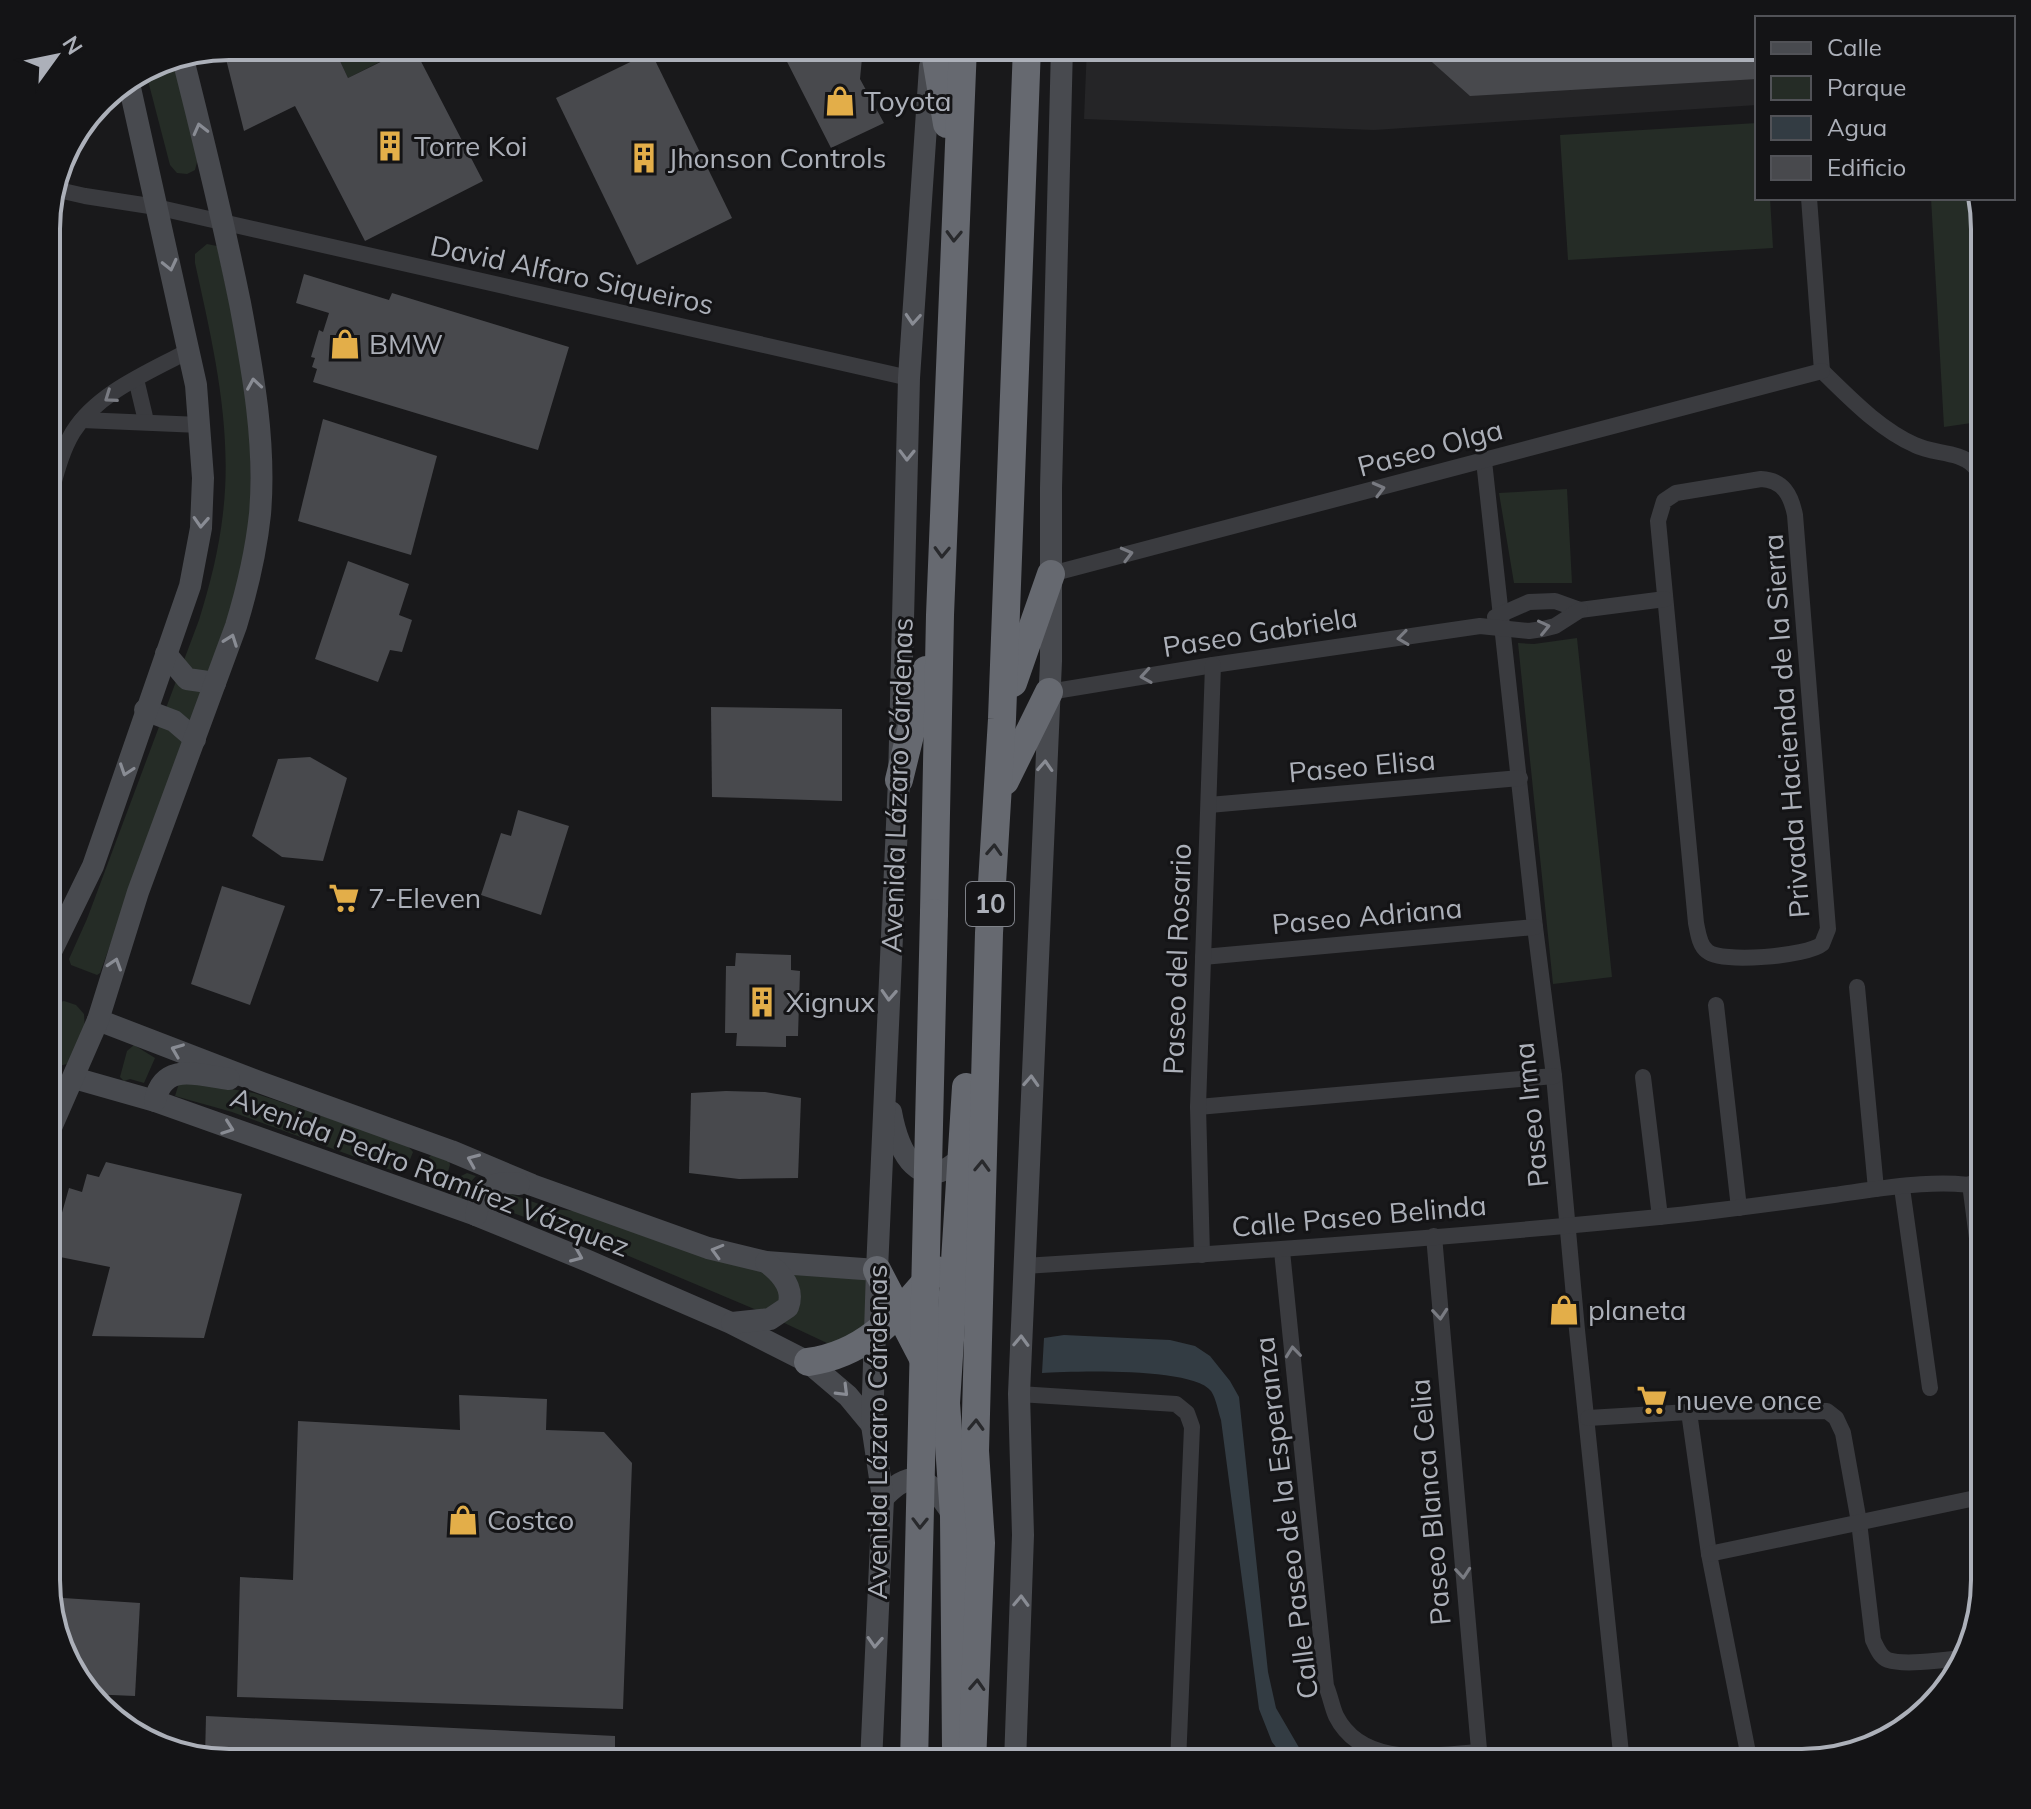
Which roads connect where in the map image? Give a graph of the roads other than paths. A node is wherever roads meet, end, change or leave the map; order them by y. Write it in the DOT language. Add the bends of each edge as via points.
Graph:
graph roads {
  1 [pos="932,60"];
  2 [pos="935,60"];
  3 [pos="962,60"];
  4 [pos="1026,60"];
  5 [pos="1062,60"];
  6 [pos="185,66"];
  7 [pos="131,92"];
  8 [pos="956,182"];
  9 [pos="65,191"];
  10 [pos="1809,200"];
  11 [pos="156,207"];
  12 [pos="224,223"];
  13 [pos="190,350"];
  14 [pos="1822,371"];
  15 [pos="909,378"];
  16 [pos="136,379"];
  17 [pos="82,420"];
  18 [pos="146,421"];
  19 [pos="200,425"];
  20 [pos="1484,461"];
  21 [pos="1971,464"];
  22 [pos="60,467"];
  23 [pos="1051,574"];
  24 [pos="1665,599"];
  25 [pos="1580,610"];
  26 [pos="1502,612"];
  27 [pos="940,615"];
  28 [pos="1480,626"];
  29 [pos="1504,629"];
  30 [pos="166,654"];
  31 [pos="1213,665"];
  32 [pos="215,683"];
  33 [pos="1049,692"];
  34 [pos="145,710"];
  35 [pos="1002,719"];
  36 [pos="195,739"];
  37 [pos="1520,778"];
  38 [pos="899,780"];
  39 [pos="996,800"];
  40 [pos="1209,805"];
  41 [pos="1535,927"];
  42 [pos="60,933"];
  43 [pos="989,933"];
  44 [pos="1203,957"];
  45 [pos="1857,987"];
  46 [pos="1716,1005"];
  47 [pos="98,1020"];
  48 [pos="885,1075"];
  49 [pos="1554,1076"];
  50 [pos="1643,1077"];
  51 [pos="262,1083"];
  52 [pos="60,1084"];
  53 [pos="72,1084"];
  54 [pos="155,1101"];
  55 [pos="1198,1107"];
  56 [pos="60,1109"];
  57 [pos="962,1157"];
  58 [pos="532,1185"];
  59 [pos="1971,1185"];
  60 [pos="1902,1188"];
  61 [pos="1876,1189"];
  62 [pos="1739,1208"];
  63 [pos="476,1215"];
  64 [pos="1660,1217"];
  65 [pos="1569,1225"];
  66 [pos="1434,1236"];
  67 [pos="955,1249"];
  68 [pos="1282,1251"];
  69 [pos="1202,1255"];
  70 [pos="766,1262"];
  71 [pos="1024,1266"];
  72 [pos="877,1270"];
  73 [pos="918,1290"];
  74 [pos="899,1312"];
  75 [pos="731,1323"];
  76 [pos="950,1332"];
  77 [pos="876,1334"];
  78 [pos="808,1362"];
  79 [pos="1930,1388"];
  80 [pos="1019,1394"];
  81 [pos="946,1403"];
  82 [pos="1689,1412"];
  83 [pos="1588,1418"];
  84 [pos="872,1425"];
  85 [pos="883,1498"];
  86 [pos="1971,1499"];
  87 [pos="954,1516"];
  88 [pos="1859,1522"];
  89 [pos="1709,1554"];
  90 [pos="1952,1659"];
  91 [pos="872,1749"];
  92 [pos="914,1749"];
  93 [pos="956,1749"];
  94 [pos="973,1749"];
  95 [pos="1015,1749"];
  96 [pos="1179,1749"];
  97 [pos="1374,1749"];
  98 [pos="1479,1749"];
  99 [pos="1621,1749"];
  100 [pos="1747,1749"];
  1 -- 15 [label="street, Avenida Lázaro Cárdenas, one-way"];
  2 -- 8 [label="highway"];
  3 -- 8 [label="highway, Avenida Lázaro Cárdenas / 10"];
  4 -- 35 [label="highway, 10"];
  5 -- 23 [label="street"];
  12 -- 6 [label="street, one-way"];
  7 -- 11 [label="street"];
  8 -- 27 [label="highway, Avenida Lázaro Cárdenas / 10, one-way"];
  9 -- 11 [label="street, David Alfaro Siqueiros"];
  10 -- 14 [label="street"];
  11 -- 12 [label="street, David Alfaro Siqueiros"];
  11 -- 13 [label="street, one-way"];
  12 -- 15 [label="street, David Alfaro Siqueiros"];
  32 -- 12 [label="street, one-way" via="245,595 260,512 256,396"];
  13 -- 16 [label="street"];
  13 -- 19 [label="street"];
  14 -- 20 [label="street, Paseo Olga"];
  14 -- 21 [label="street" via="1894,433"];
  15 -- 38 [label="street, Avenida Lázaro Cárdenas, one-way"];
  16 -- 17 [label="street, one-way"];
  16 -- 18 [label="street"];
  17 -- 18 [label="street"];
  17 -- 22 [label="street"];
  18 -- 19 [label="street"];
  19 -- 30 [label="street, one-way" via="198,553"];
  23 -- 20 [label="street, Paseo Olga, one-way"];
  20 -- 26 [label="street, Paseo Irma"];
  23 -- 33 [label="street"];
  23 -- 35 [label="highway"];
  24 -- 24 [label="street, Privada Hacienda de la Sierra" via="1696,923 1703,948 1727,959 1817,948 1826,937 1828,916 1795,515 1783,487 1761,479 1669,496 1658,521"];
  24 -- 25 [label="street, Paseo Gabriela"];
  25 -- 26 [label="street, Paseo Gabriela" via="1542,601"];
  29 -- 25 [label="street, Paseo Gabriela, one-way" via="1543,629"];
  26 -- 28 [label="street, Paseo Gabriela"];
  26 -- 29 [label="street, Paseo Irma"];
  27 -- 38 [label="highway"];
  27 -- 92 [label="highway, Avenida Lázaro Cárdenas / 10, one-way, bridge"];
  28 -- 29 [label="street, Paseo Gabriela"];
  28 -- 31 [label="street, Paseo Gabriela, one-way"];
  29 -- 37 [label="street, Paseo Irma"];
  30 -- 32 [label="street" via="187,679"];
  30 -- 34 [label="street"];
  31 -- 33 [label="street, Paseo Gabriela, one-way"];
  31 -- 40 [label="street, Paseo del Rosario"];
  32 -- 36 [label="street"];
  33 -- 39 [label="highway"];
  71 -- 33 [label="street, one-way"];
  34 -- 36 [label="street" via="174,721"];
  34 -- 42 [label="street, one-way" via="93,866"];
  35 -- 39 [label="highway, 10"];
  47 -- 36 [label="street, one-way"];
  37 -- 40 [label="street, Paseo Elisa"];
  37 -- 41 [label="street, Paseo Irma"];
  38 -- 48 [label="street, Avenida Lázaro Cárdenas, one-way"];
  43 -- 39 [label="highway, 10, one-way"];
  40 -- 44 [label="street, Paseo del Rosario"];
  41 -- 44 [label="street, Paseo Adriana"];
  41 -- 49 [label="street, Paseo Irma"];
  43 -- 57 [label="highway" via="972,986"];
  94 -- 43 [label="highway, 10, one-way" via="981,1543 975,1451"];
  44 -- 55 [label="street, Paseo del Rosario"];
  45 -- 61 [label="street"];
  46 -- 62 [label="street"];
  51 -- 47 [label="street, Avenida Pedro Ramírez Vázquez, one-way"];
  47 -- 53 [label="street"];
  48 -- 57 [label="street" via="898,1139 910,1163 934,1173"];
  48 -- 72 [label="street, Avenida Lázaro Cárdenas"];
  49 -- 55 [label="street"];
  49 -- 65 [label="street, Paseo Irma"];
  50 -- 64 [label="street"];
  51 -- 54 [label="street" via="175,1074 164,1079"];
  58 -- 51 [label="street, Avenida Pedro Ramírez Vázquez, one-way"];
  52 -- 53 [label="street, Avenida Pedro Ramírez Vázquez"];
  53 -- 54 [label="street, Avenida Pedro Ramírez Vázquez"];
  53 -- 56 [label="street"];
  54 -- 63 [label="street, Avenida Pedro Ramírez Vázquez, one-way"];
  55 -- 69 [label="street, Paseo del Rosario"];
  57 -- 67 [label="highway"];
  58 -- 63 [label="street" via="492,1186 481,1196"];
  70 -- 58 [label="street, Avenida Pedro Ramírez Vázquez, one-way" via="708,1248"];
  59 -- 60 [label="street, Calle Paseo Belinda"];
  60 -- 61 [label="street, Calle Paseo Belinda"];
  60 -- 79 [label="street"];
  61 -- 62 [label="street, Calle Paseo Belinda"];
  62 -- 64 [label="street, Calle Paseo Belinda"];
  63 -- 75 [label="street, Avenida Pedro Ramírez Vázquez, one-way"];
  64 -- 65 [label="street, Calle Paseo Belinda"];
  65 -- 66 [label="street, Calle Paseo Belinda"];
  65 -- 83 [label="street, Paseo Irma"];
  66 -- 68 [label="street, Calle Paseo Belinda"];
  66 -- 98 [label="street, Paseo Blanca Celia, one-way"];
  67 -- 73 [label="highway"];
  67 -- 76 [label="highway"];
  68 -- 69 [label="street, Calle Paseo Belinda"];
  97 -- 68 [label="street, Calle Paseo de la Esperanza, one-way" via="1348,1733 1326,1686"];
  69 -- 71 [label="street, Calle Paseo Belinda"];
  70 -- 72 [label="street, Avenida Pedro Ramírez Vázquez"];
  70 -- 75 [label="street" via="788,1286 788,1307 770,1319"];
  80 -- 71 [label="street, one-way"];
  72 -- 73 [label="highway"];
  72 -- 74 [label="highway"];
  72 -- 77 [label="street, Avenida Lázaro Cárdenas"];
  73 -- 74 [label="highway"];
  73 -- 76 [label="highway"];
  74 -- 77 [label="highway"];
  74 -- 81 [label="highway"];
  75 -- 78 [label="street, Avenida Pedro Ramírez Vázquez"];
  76 -- 81 [label="highway"];
  77 -- 78 [label="highway" via="842,1355"];
  77 -- 84 [label="street, Avenida Lázaro Cárdenas"];
  78 -- 84 [label="street, Avenida Pedro Ramírez Vázquez, one-way"];
  95 -- 80 [label="street, one-way" via="1023,1535"];
  80 -- 96 [label="street" via="1176,1404 1187,1413 1192,1436"];
  81 -- 87 [label="highway"];
  82 -- 83 [label="street"];
  82 -- 88 [label="street" via="1827,1411 1843,1433"];
  82 -- 89 [label="street"];
  83 -- 99 [label="street, Paseo Irma"];
  84 -- 85 [label="street, Avenida Lázaro Cárdenas"];
  85 -- 87 [label="street" via="904,1481 921,1479 933,1485"];
  85 -- 91 [label="street, Avenida Lázaro Cárdenas, one-way"];
  86 -- 88 [label="street"];
  87 -- 93 [label="highway"];
  88 -- 89 [label="street"];
  88 -- 90 [label="street" via="1879,1653 1900,1661"];
  89 -- 100 [label="street"];
}
